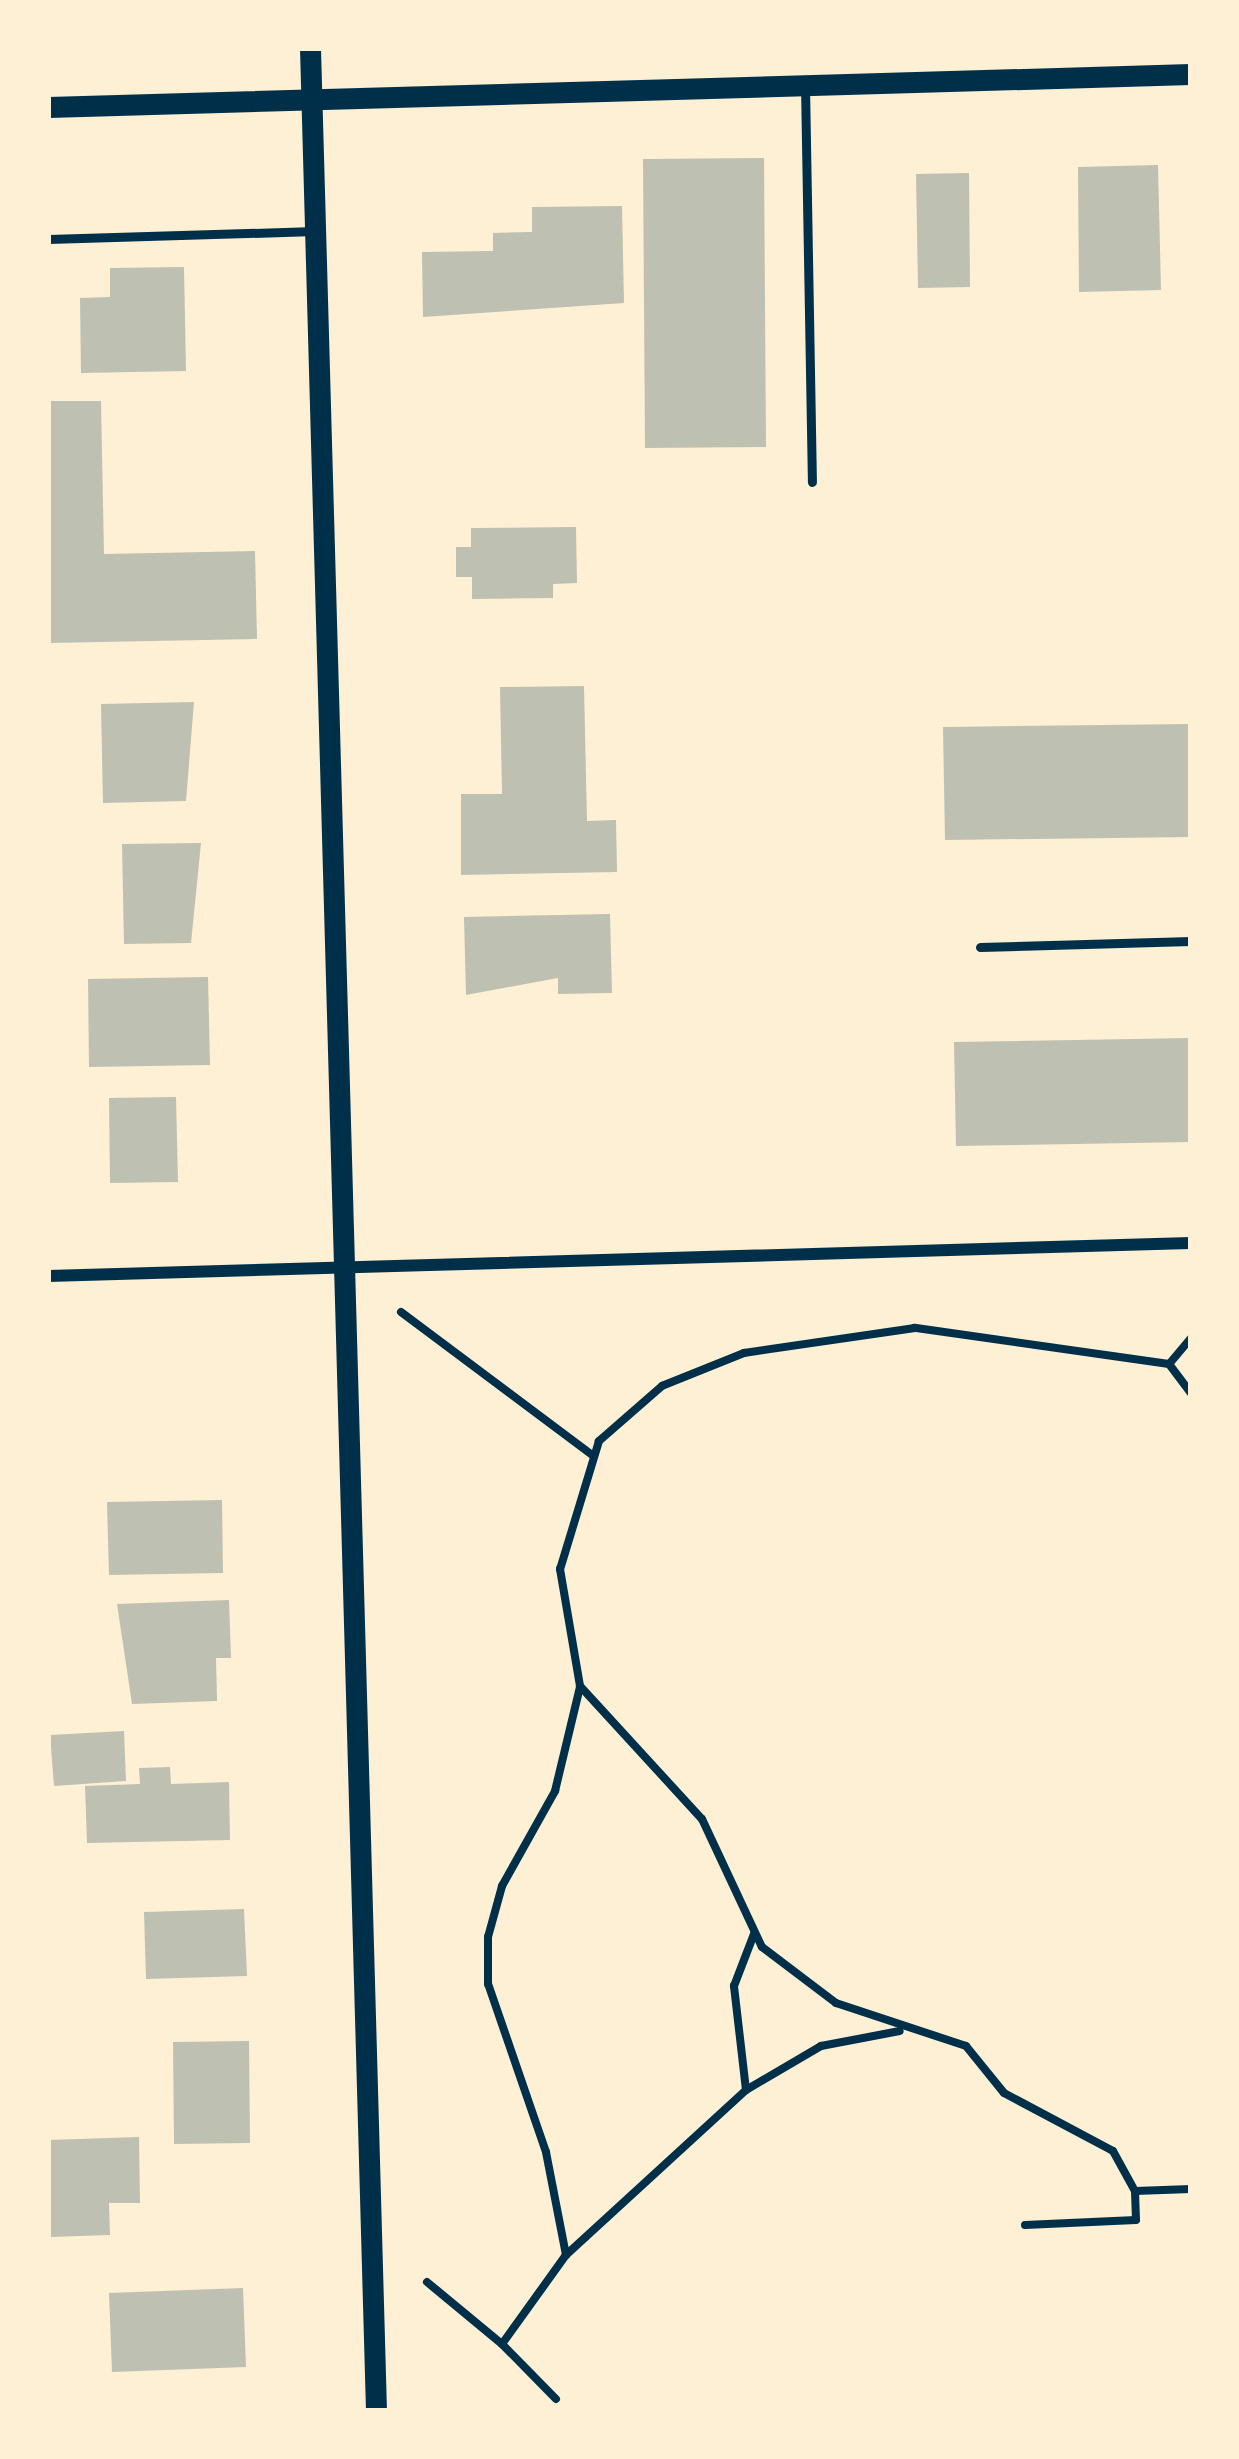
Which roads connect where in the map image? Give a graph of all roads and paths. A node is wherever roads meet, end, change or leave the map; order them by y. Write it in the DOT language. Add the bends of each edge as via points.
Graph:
graph roads {
  1 [pos="310,48"];
  2 [pos="1191,74"];
  3 [pos="805,85"];
  4 [pos="312,99"];
  5 [pos="48,107"];
  6 [pos="315,231"];
  7 [pos="48,239"];
  8 [pos="812,482"];
  9 [pos="1191,940"];
  10 [pos="980,947"];
  11 [pos="1191,1243"];
  12 [pos="347,1273"];
  13 [pos="48,1276"];
  14 [pos="401,1312"];
  15 [pos="1191,1338"];
  16 [pos="1168,1364"];
  17 [pos="1191,1393"];
  18 [pos="592,1456"];
  19 [pos="580,1686"];
  20 [pos="754,1934"];
  21 [pos="903,2030"];
  22 [pos="746,2090"];
  23 [pos="1191,2189"];
  24 [pos="1135,2191"];
  25 [pos="1025,2225"];
  26 [pos="566,2255"];
  27 [pos="427,2282"];
  28 [pos="502,2344"];
  29 [pos="556,2399"];
  30 [pos="376,2411"];
  1 -- 4 [label="street"];
  2 -- 3 [label="street"];
  3 -- 4 [label="street"];
  3 -- 8 [label="lane"];
  4 -- 5 [label="street"];
  4 -- 6 [label="street"];
  6 -- 7 [label="lane"];
  6 -- 12 [label="street"];
  9 -- 10 [label="lane"];
  11 -- 12 [label="street"];
  12 -- 13 [label="street"];
  12 -- 30 [label="street"];
  14 -- 18 [label="path"];
  15 -- 16 [label="path"];
  16 -- 17 [label="path"];
  16 -- 18 [label="path" via="992,1331 793,1340 662,1387"];
  18 -- 19 [label="path" via="560,1570"];
  19 -- 20 [label="path" via="702,1820"];
  19 -- 26 [label="path" via="555,1791 502,1886 488,1937 488,1984 546,2152"];
  20 -- 21 [label="path" via="799,1981"];
  20 -- 22 [label="path" via="734,1986"];
  21 -- 22 [label="path" via="820,2047"];
  21 -- 24 [label="path" via="966,2047 1004,2093 1113,2151"];
  22 -- 26 [label="path"];
  23 -- 24 [label="path"];
  24 -- 25 [label="path" via="1136,2220"];
  26 -- 28 [label="path"];
  27 -- 28 [label="path"];
  28 -- 29 [label="path"];
}
